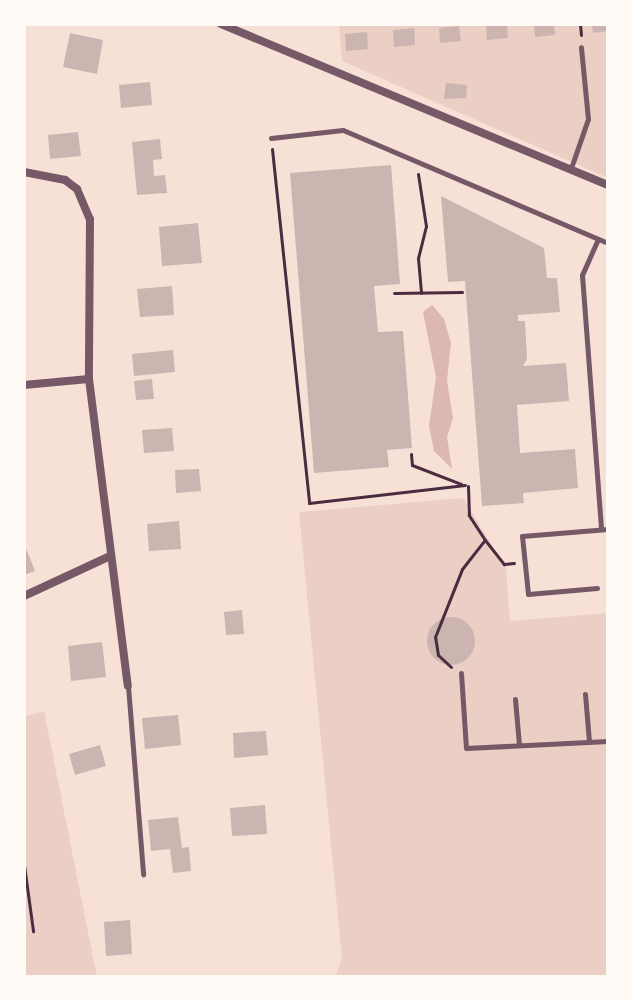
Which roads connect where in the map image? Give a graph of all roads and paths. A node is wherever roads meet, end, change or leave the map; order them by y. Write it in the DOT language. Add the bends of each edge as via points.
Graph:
graph roads {
  1 [pos="221,24"];
  2 [pos="581,47"];
  3 [pos="271,138"];
  4 [pos="416,161"];
  5 [pos="571,168"];
  6 [pos="24,172"];
  7 [pos="608,185"];
  8 [pos="598,239"];
  9 [pos="608,243"];
  10 [pos="462,292"];
  11 [pos="394,293"];
  12 [pos="421,293"];
  13 [pos="89,379"];
  14 [pos="24,385"];
  15 [pos="411,454"];
  16 [pos="467,485"];
  17 [pos="477,485"];
  18 [pos="604,529"];
  19 [pos="485,540"];
  20 [pos="110,556"];
  21 [pos="525,562"];
  22 [pos="597,588"];
  23 [pos="24,596"];
  24 [pos="461,673"];
  25 [pos="128,686"];
  26 [pos="585,694"];
  27 [pos="515,699"];
  28 [pos="608,741"];
  29 [pos="589,742"];
  30 [pos="519,745"];
  31 [pos="24,865"];
  32 [pos="143,874"];
  33 [pos="33,931"];
  1 -- 5 [label="street"];
  2 -- 5 [label="lane" via="588,119"];
  3 -- 4 [label="lane" via="343,130"];
  3 -- 16 [label="path" via="309,503"];
  4 -- 8 [label="lane"];
  4 -- 12 [label="path" via="426,226 418,258"];
  5 -- 7 [label="street"];
  6 -- 13 [label="street" via="65,180 85,201 90,219"];
  8 -- 9 [label="lane"];
  8 -- 18 [label="lane" via="582,275"];
  10 -- 12 [label="path"];
  11 -- 12 [label="path"];
  13 -- 14 [label="street"];
  13 -- 20 [label="street"];
  15 -- 16 [label="path" via="412,465"];
  16 -- 17 [label="path"];
  16 -- 19 [label="path" via="469,515"];
  18 -- 21 [label="lane" via="522,536"];
  19 -- 21 [label="path" via="504,564"];
  19 -- 24 [label="path" via="462,569 435,637 438,655"];
  20 -- 23 [label="street"];
  20 -- 25 [label="street"];
  21 -- 22 [label="lane" via="528,594"];
  24 -- 30 [label="lane" via="466,748"];
  25 -- 32 [label="lane"];
  26 -- 29 [label="lane"];
  27 -- 30 [label="lane"];
  28 -- 29 [label="lane"];
  29 -- 30 [label="lane"];
  31 -- 33 [label="path"];
}
